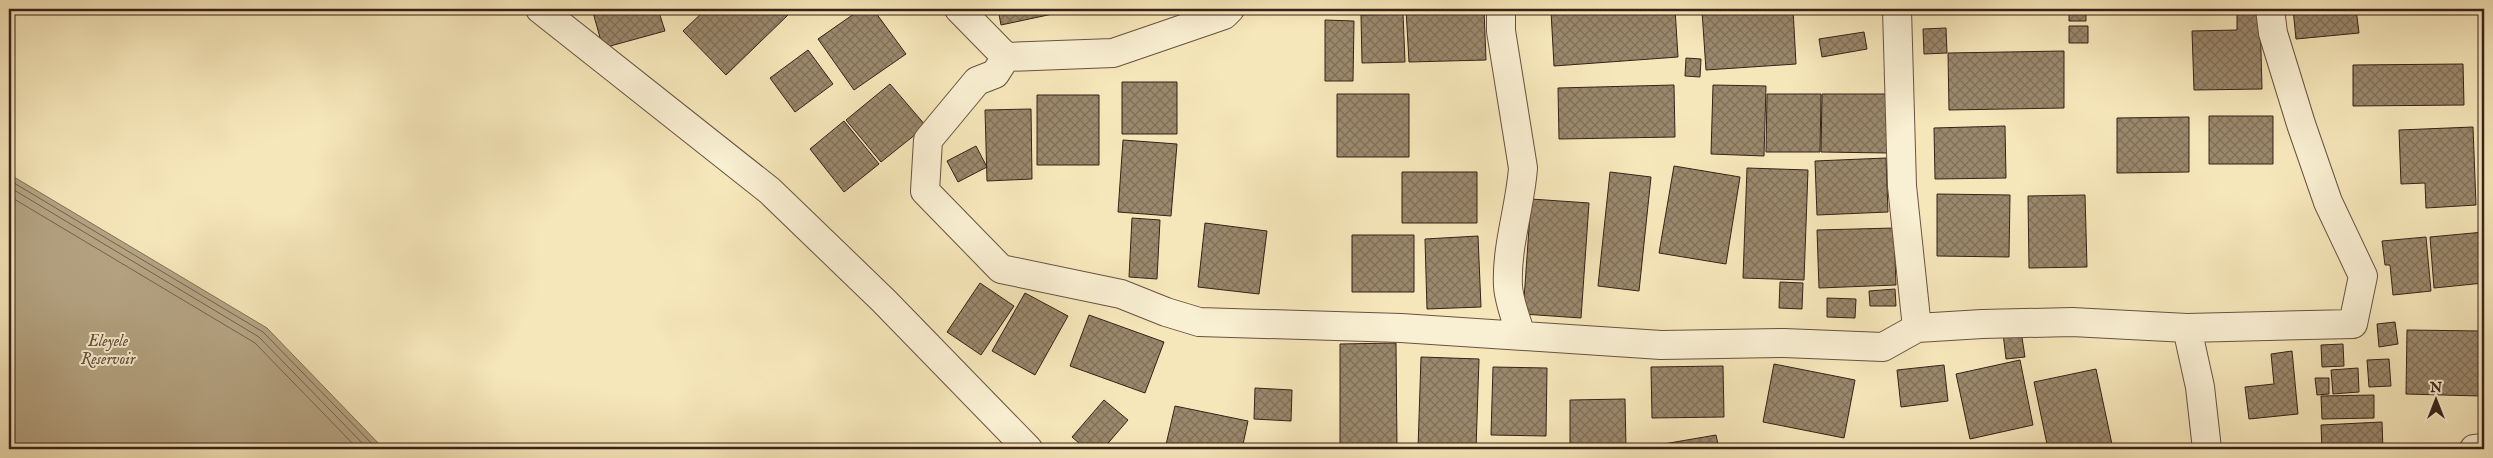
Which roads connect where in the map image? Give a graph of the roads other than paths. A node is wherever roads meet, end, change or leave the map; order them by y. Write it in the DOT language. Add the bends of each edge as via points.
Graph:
graph roads {
  1 [pos="540,9"];
  2 [pos="960,9"];
  3 [pos="1230,9"];
  4 [pos="1501,9"];
  5 [pos="1898,9"];
  6 [pos="2270,9"];
  7 [pos="1006,57"];
  8 [pos="1917,328"];
  9 [pos="2187,328"];
  10 [pos="1520,335"];
  11 [pos="2484,448"];
  12 [pos="1028,449"];
  13 [pos="2207,449"];
  14 [pos="2474,449"];
  1 -- 12 [label="street" via="770,191 884,301"];
  2 -- 7 [label="street"];
  3 -- 7 [label="street" via="1224,15 1113,53"];
  4 -- 10 [label="street" via="1501,32 1523,168 1507,262 1508,289"];
  5 -- 8 [label="street" via="1902,186"];
  6 -- 9 [label="street" via="2273,33 2307,142 2328,202 2363,276 2352,324"];
  7 -- 10 [label="street" via="995,74 977,81 928,140 925,190 1002,270 1121,294 1199,322"];
  8 -- 9 [label="street" via="2072,322"];
  8 -- 10 [label="street" via="1883,347 1784,343 1661,345"];
  9 -- 13 [label="street" via="2200,387"];
  11 -- 14 [label="street"];
}
